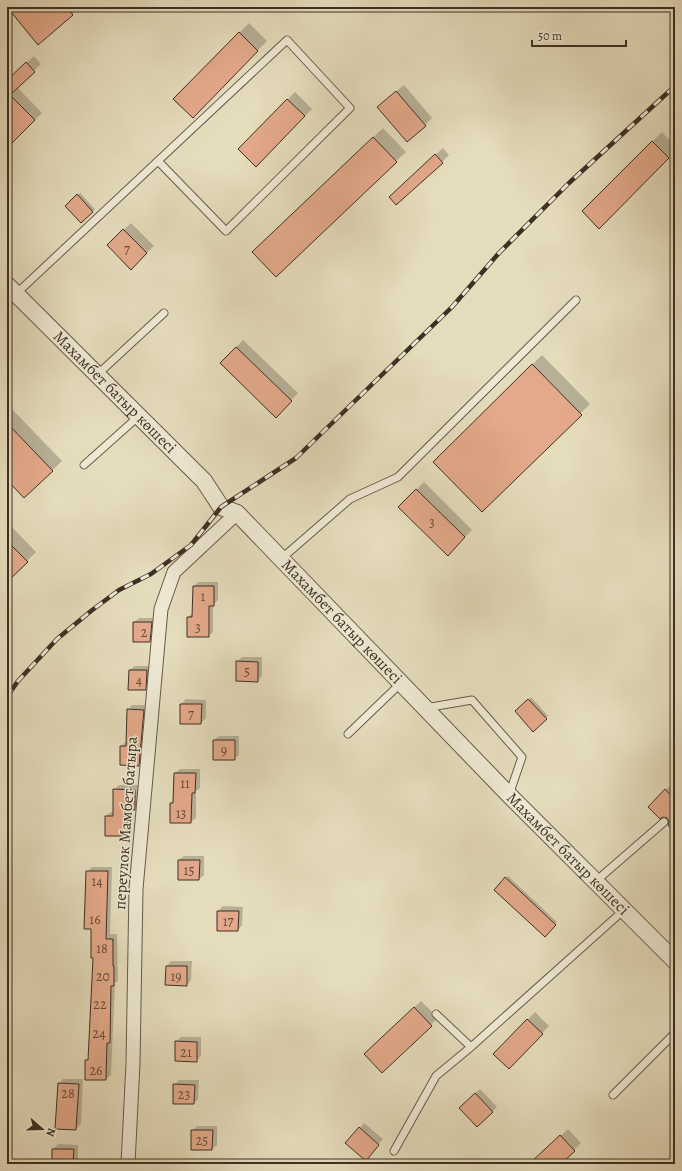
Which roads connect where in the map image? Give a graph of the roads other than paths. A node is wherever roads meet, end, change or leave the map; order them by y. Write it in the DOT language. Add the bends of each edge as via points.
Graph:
graph roads {
  1 [pos="158,161"];
  2 [pos="12,289"];
  3 [pos="576,300"];
  4 [pos="164,313"];
  5 [pos="98,374"];
  6 [pos="139,416"];
  7 [pos="84,465"];
  8 [pos="237,513"];
  9 [pos="280,559"];
  10 [pos="400,684"];
  11 [pos="424,708"];
  12 [pos="348,734"];
  13 [pos="509,796"];
  14 [pos="664,822"];
  15 [pos="596,881"];
  16 [pos="624,910"];
  17 [pos="675,961"];
  18 [pos="436,1014"];
  19 [pos="675,1033"];
  20 [pos="471,1047"];
  21 [pos="613,1095"];
  22 [pos="394,1151"];
  23 [pos="128,1164"];
  1 -- 1 [label="lane" via="287,40 350,108 226,231"];
  1 -- 2 [label="lane"];
  2 -- 5 [label="street, Махамбет батыр көшесі"];
  3 -- 9 [label="lane" via="398,477 350,499"];
  4 -- 5 [label="lane"];
  5 -- 6 [label="street, Махамбет батыр көшесі"];
  6 -- 7 [label="lane"];
  6 -- 8 [label="street, Махамбет батыр көшесі" via="204,481 221,507"];
  8 -- 9 [label="street, Махамбет батыр көшесі"];
  8 -- 23 [label="street, переулок Мамбет батыра" via="174,572 161,609 136,889 133,1063"];
  9 -- 10 [label="street, Махамбет батыр көшесі"];
  10 -- 11 [label="street, Махамбет батыр көшесі"];
  10 -- 12 [label="lane"];
  11 -- 13 [label="street, Махамбет батыр көшесі"];
  11 -- 13 [label="lane" via="472,700 522,757"];
  13 -- 15 [label="street, Махамбет батыр көшесі"];
  14 -- 15 [label="lane"];
  15 -- 16 [label="street, Махамбет батыр көшесі"];
  16 -- 17 [label="street, Махамбет батыр көшесі"];
  16 -- 20 [label="lane"];
  18 -- 20 [label="lane"];
  19 -- 21 [label="lane"];
  20 -- 22 [label="lane" via="436,1076"];
}
